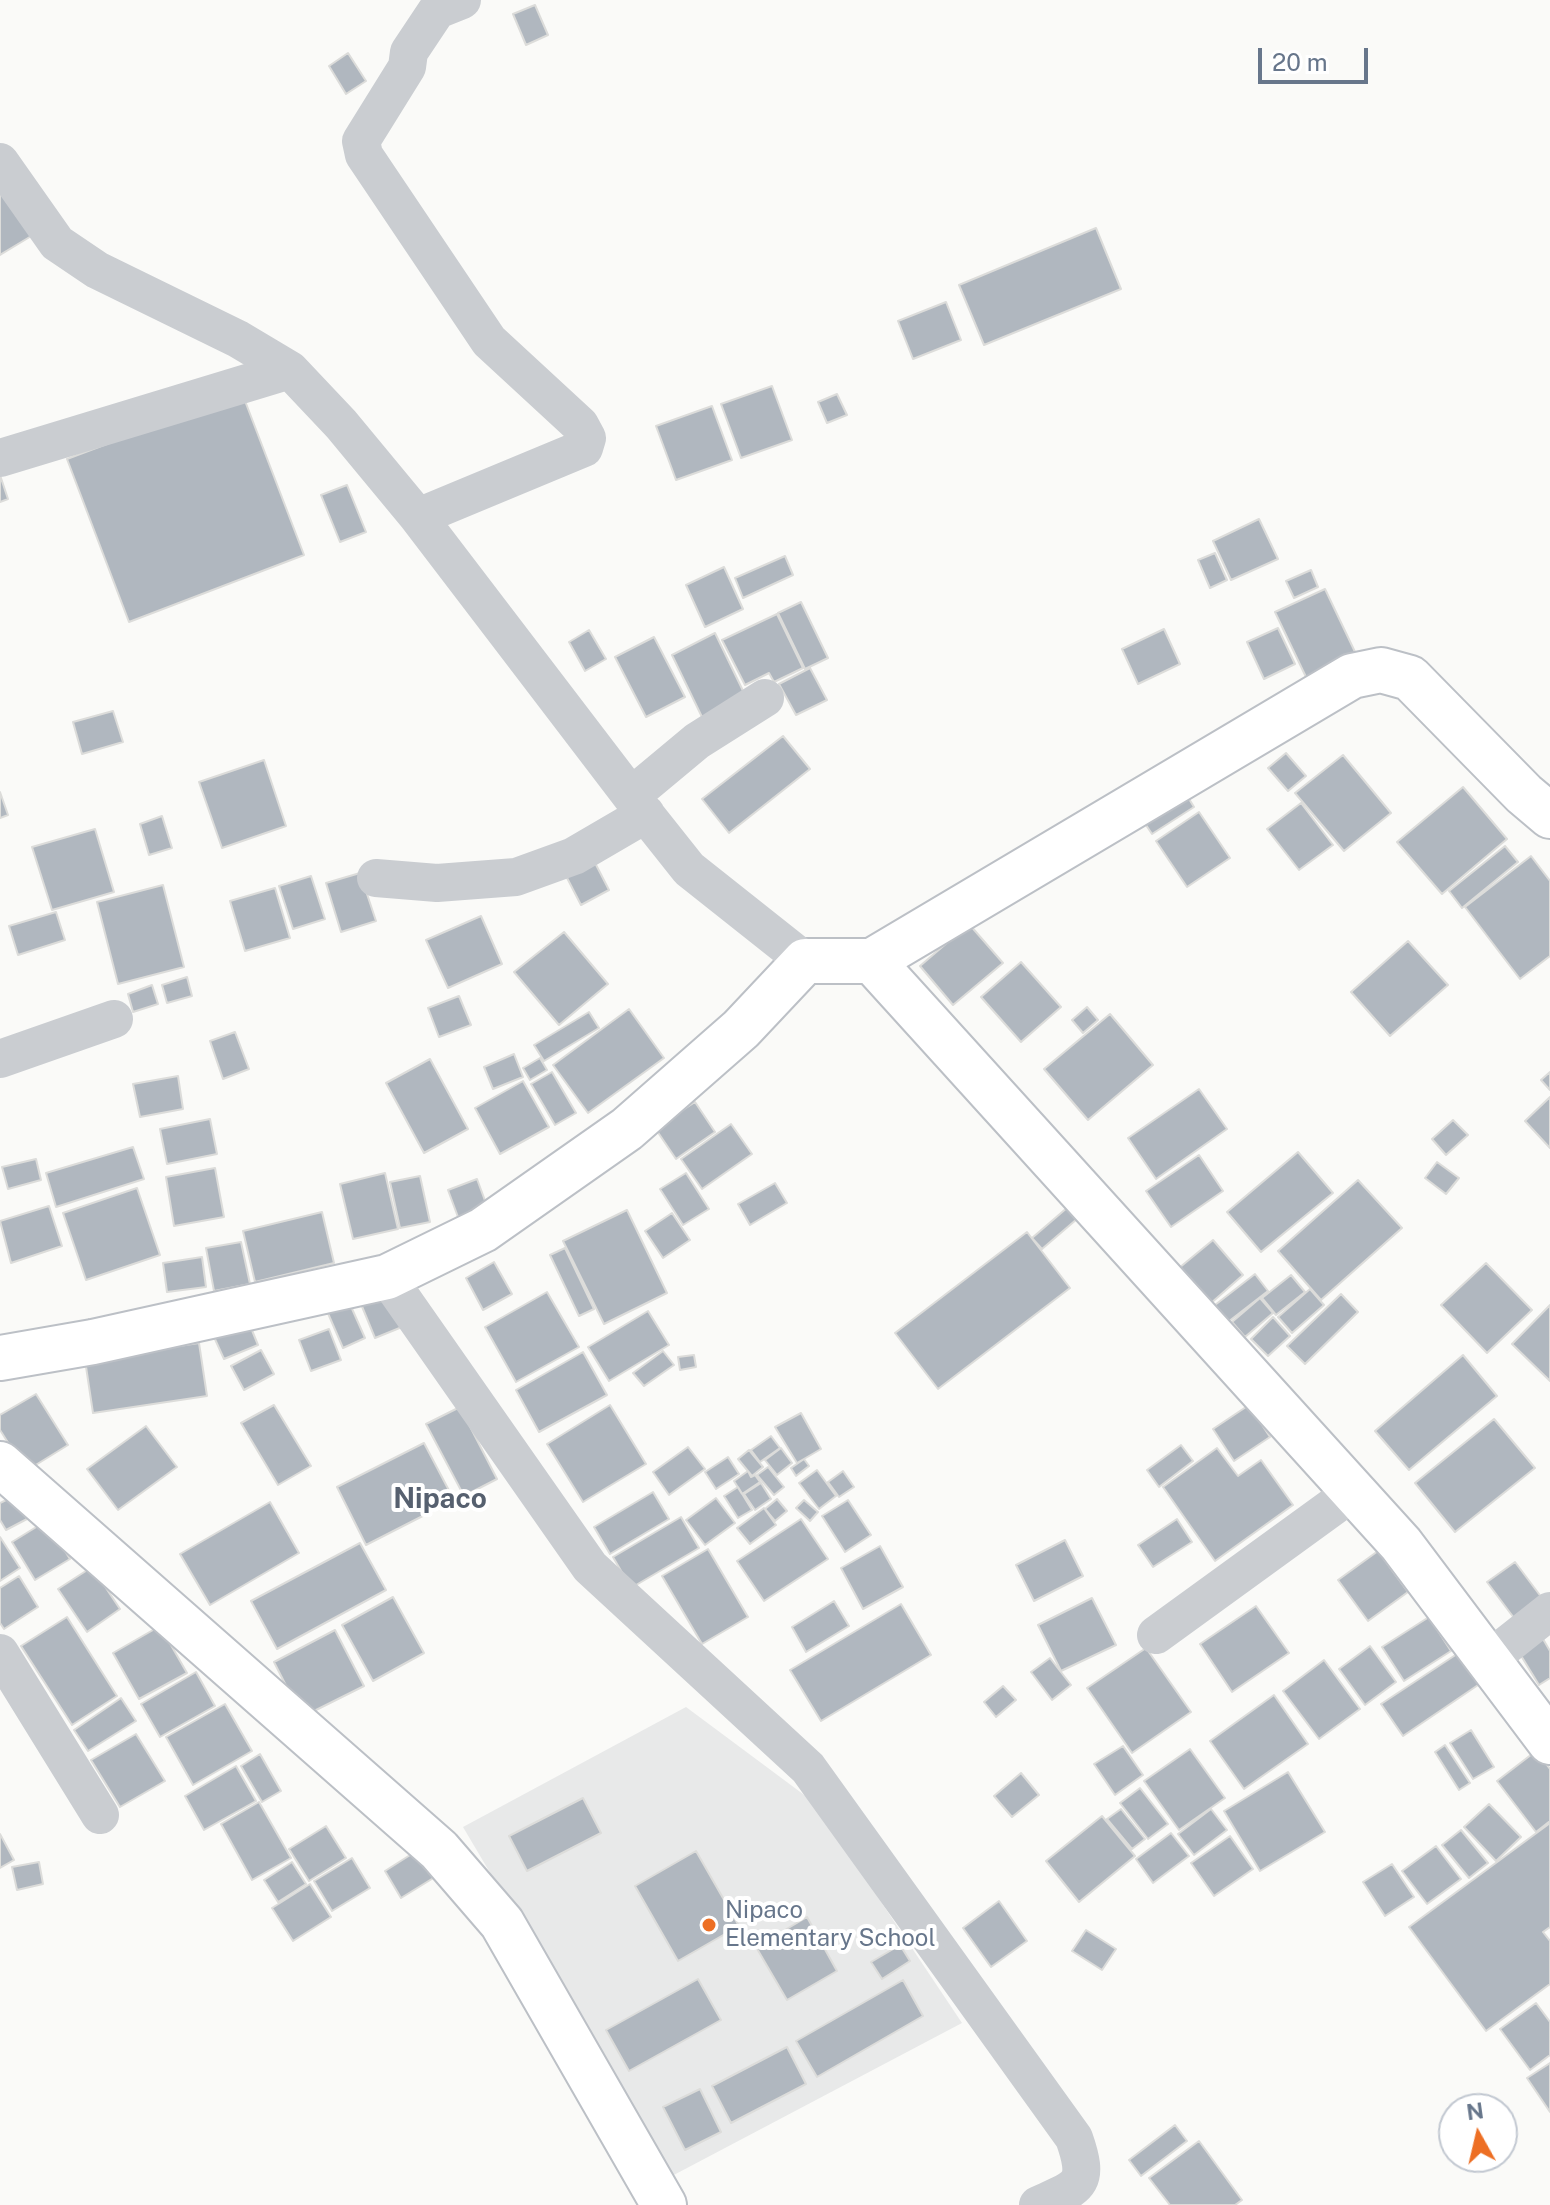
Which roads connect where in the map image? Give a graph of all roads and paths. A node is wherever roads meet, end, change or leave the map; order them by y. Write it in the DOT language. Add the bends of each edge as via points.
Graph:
graph roads {
  1 [pos="462,0"];
  2 [pos="0,162"];
  3 [pos="290,370"];
  4 [pos="0,458"];
  5 [pos="418,517"];
  6 [pos="765,698"];
  7 [pos="638,805"];
  8 [pos="1550,816"];
  9 [pos="376,878"];
  10 [pos="805,961"];
  11 [pos="872,961"];
  12 [pos="114,1019"];
  13 [pos="0,1059"];
  14 [pos="387,1277"];
  15 [pos="0,1358"];
  16 [pos="0,1464"];
  17 [pos="1353,1492"];
  18 [pos="1550,1611"];
  19 [pos="1156,1635"];
  20 [pos="0,1653"];
  21 [pos="1488,1660"];
  22 [pos="1550,1742"];
  23 [pos="100,1815"];
  24 [pos="664,2205"];
  25 [pos="1038,2205"];
  1 -- 5 [label="street" via="437,10 409,52 407,67 361,141 364,155 489,341 580,425 587,438 584,448"];
  2 -- 3 [label="street" via="57,243 97,270"];
  3 -- 4 [label="street"];
  3 -- 5 [label="street"];
  5 -- 7 [label="street"];
  6 -- 7 [label="street" via="697,741"];
  7 -- 9 [label="street" via="574,856 516,877 437,883"];
  7 -- 10 [label="street" via="689,869"];
  8 -- 11 [label="street" via="1410,678 1381,670 1352,676"];
  10 -- 11 [label="street"];
  10 -- 14 [label="street" via="741,1029 627,1129 483,1230"];
  11 -- 17 [label="street"];
  12 -- 13 [label="street"];
  14 -- 15 [label="street"];
  14 -- 25 [label="street" via="590,1567 808,1768 1074,2138 1081,2179 1074,2189"];
  16 -- 24 [label="street" via="439,1850 502,1923"];
  17 -- 19 [label="street"];
  17 -- 21 [label="street" via="1401,1544"];
  18 -- 21 [label="street"];
  20 -- 23 [label="street"];
  21 -- 22 [label="street"];
}
